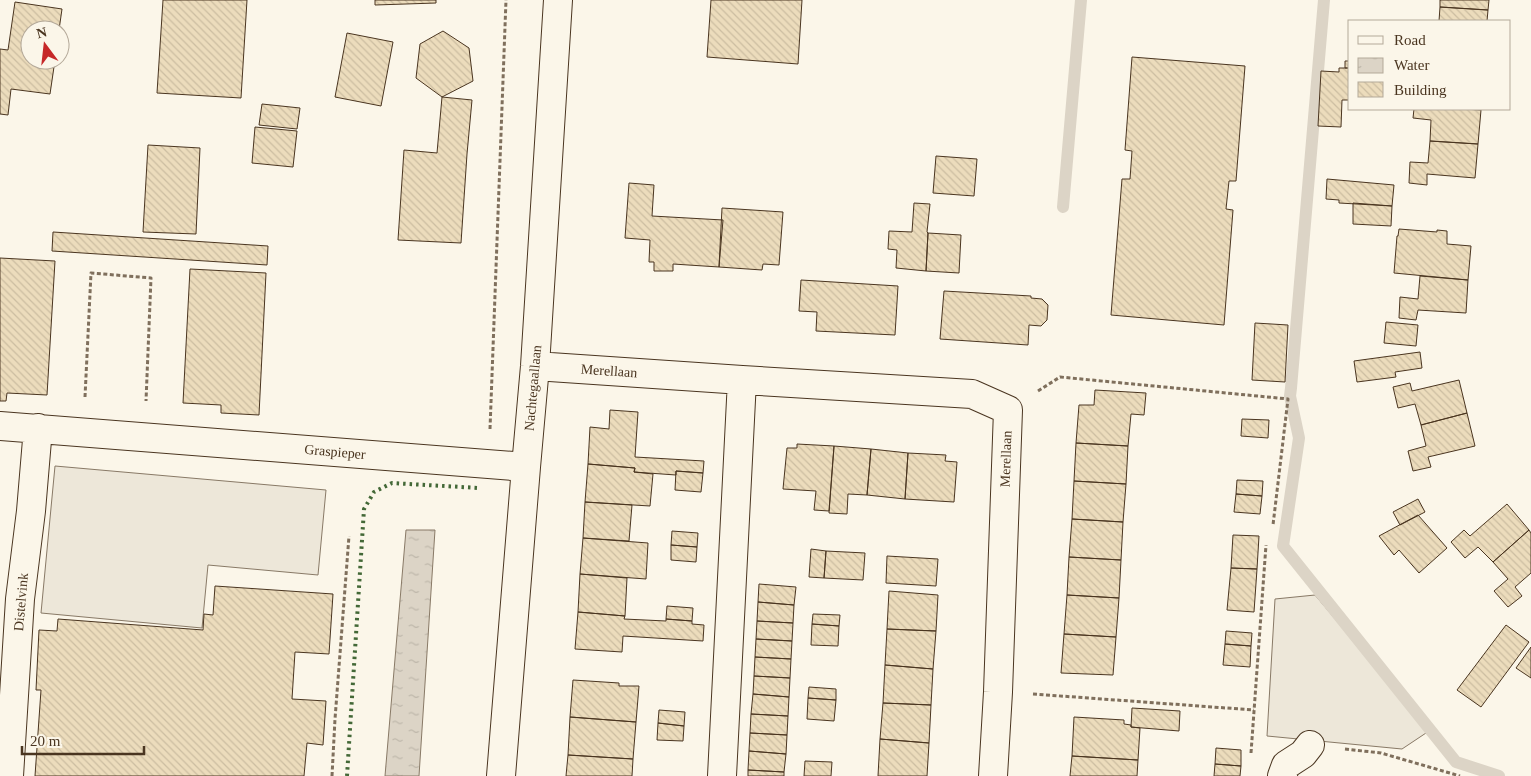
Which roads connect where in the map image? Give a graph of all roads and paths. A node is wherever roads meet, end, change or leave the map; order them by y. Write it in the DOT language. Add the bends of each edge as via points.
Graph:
graph roads {
  1 [pos="506,0"];
  2 [pos="558,0"];
  3 [pos="535,366"];
  4 [pos="742,380"];
  5 [pos="1008,410"];
  6 [pos="0,426"];
  7 [pos="38,428"];
  8 [pos="83,432"];
  9 [pos="144,436"];
  10 [pos="488,463"];
  11 [pos="526,466"];
  12 [pos="1273,525"];
  13 [pos="349,536"];
  14 [pos="1266,546"];
  15 [pos="10,599"];
  16 [pos="998,692"];
  17 [pos="1254,710"];
  18 [pos="1310,745"];
  19 [pos="1251,757"];
  20 [pos="8,776"];
  21 [pos="332,776"];
  22 [pos="501,776"];
  23 [pos="722,776"];
  24 [pos="993,776"];
  25 [pos="1282,776"];
  26 [pos="1460,776"];
  1 -- 10 [label="path"];
  2 -- 3 [label="street, Nachtegaallaan"];
  3 -- 4 [label="street, Merellaan"];
  3 -- 11 [label="street, Nachtegaallaan"];
  4 -- 5 [label="street, Merellaan" via="972,394"];
  4 -- 23 [label="street"];
  5 -- 12 [label="path" via="1060,377 1288,400"];
  5 -- 16 [label="street, Merellaan"];
  6 -- 7 [label="street, Graspieper"];
  7 -- 8 [label="street, Graspieper"];
  7 -- 15 [label="street, Distelvink" via="31,511"];
  8 -- 9 [label="street, Graspieper"];
  8 -- 9 [label="path" via="91,272 152,278"];
  9 -- 10 [label="street, Graspieper"];
  10 -- 11 [label="street, Graspieper"];
  11 -- 22 [label="street, Nachtegaallaan"];
  13 -- 21 [label="path"];
  14 -- 17 [label="path"];
  15 -- 20 [label="street, Distelvink"];
  16 -- 17 [label="path"];
  16 -- 24 [label="street, Merellaan"];
  17 -- 19 [label="path"];
  18 -- 25 [label="street" via="1303,754 1286,764"];
  18 -- 26 [label="path" via="1382,753"];
}
